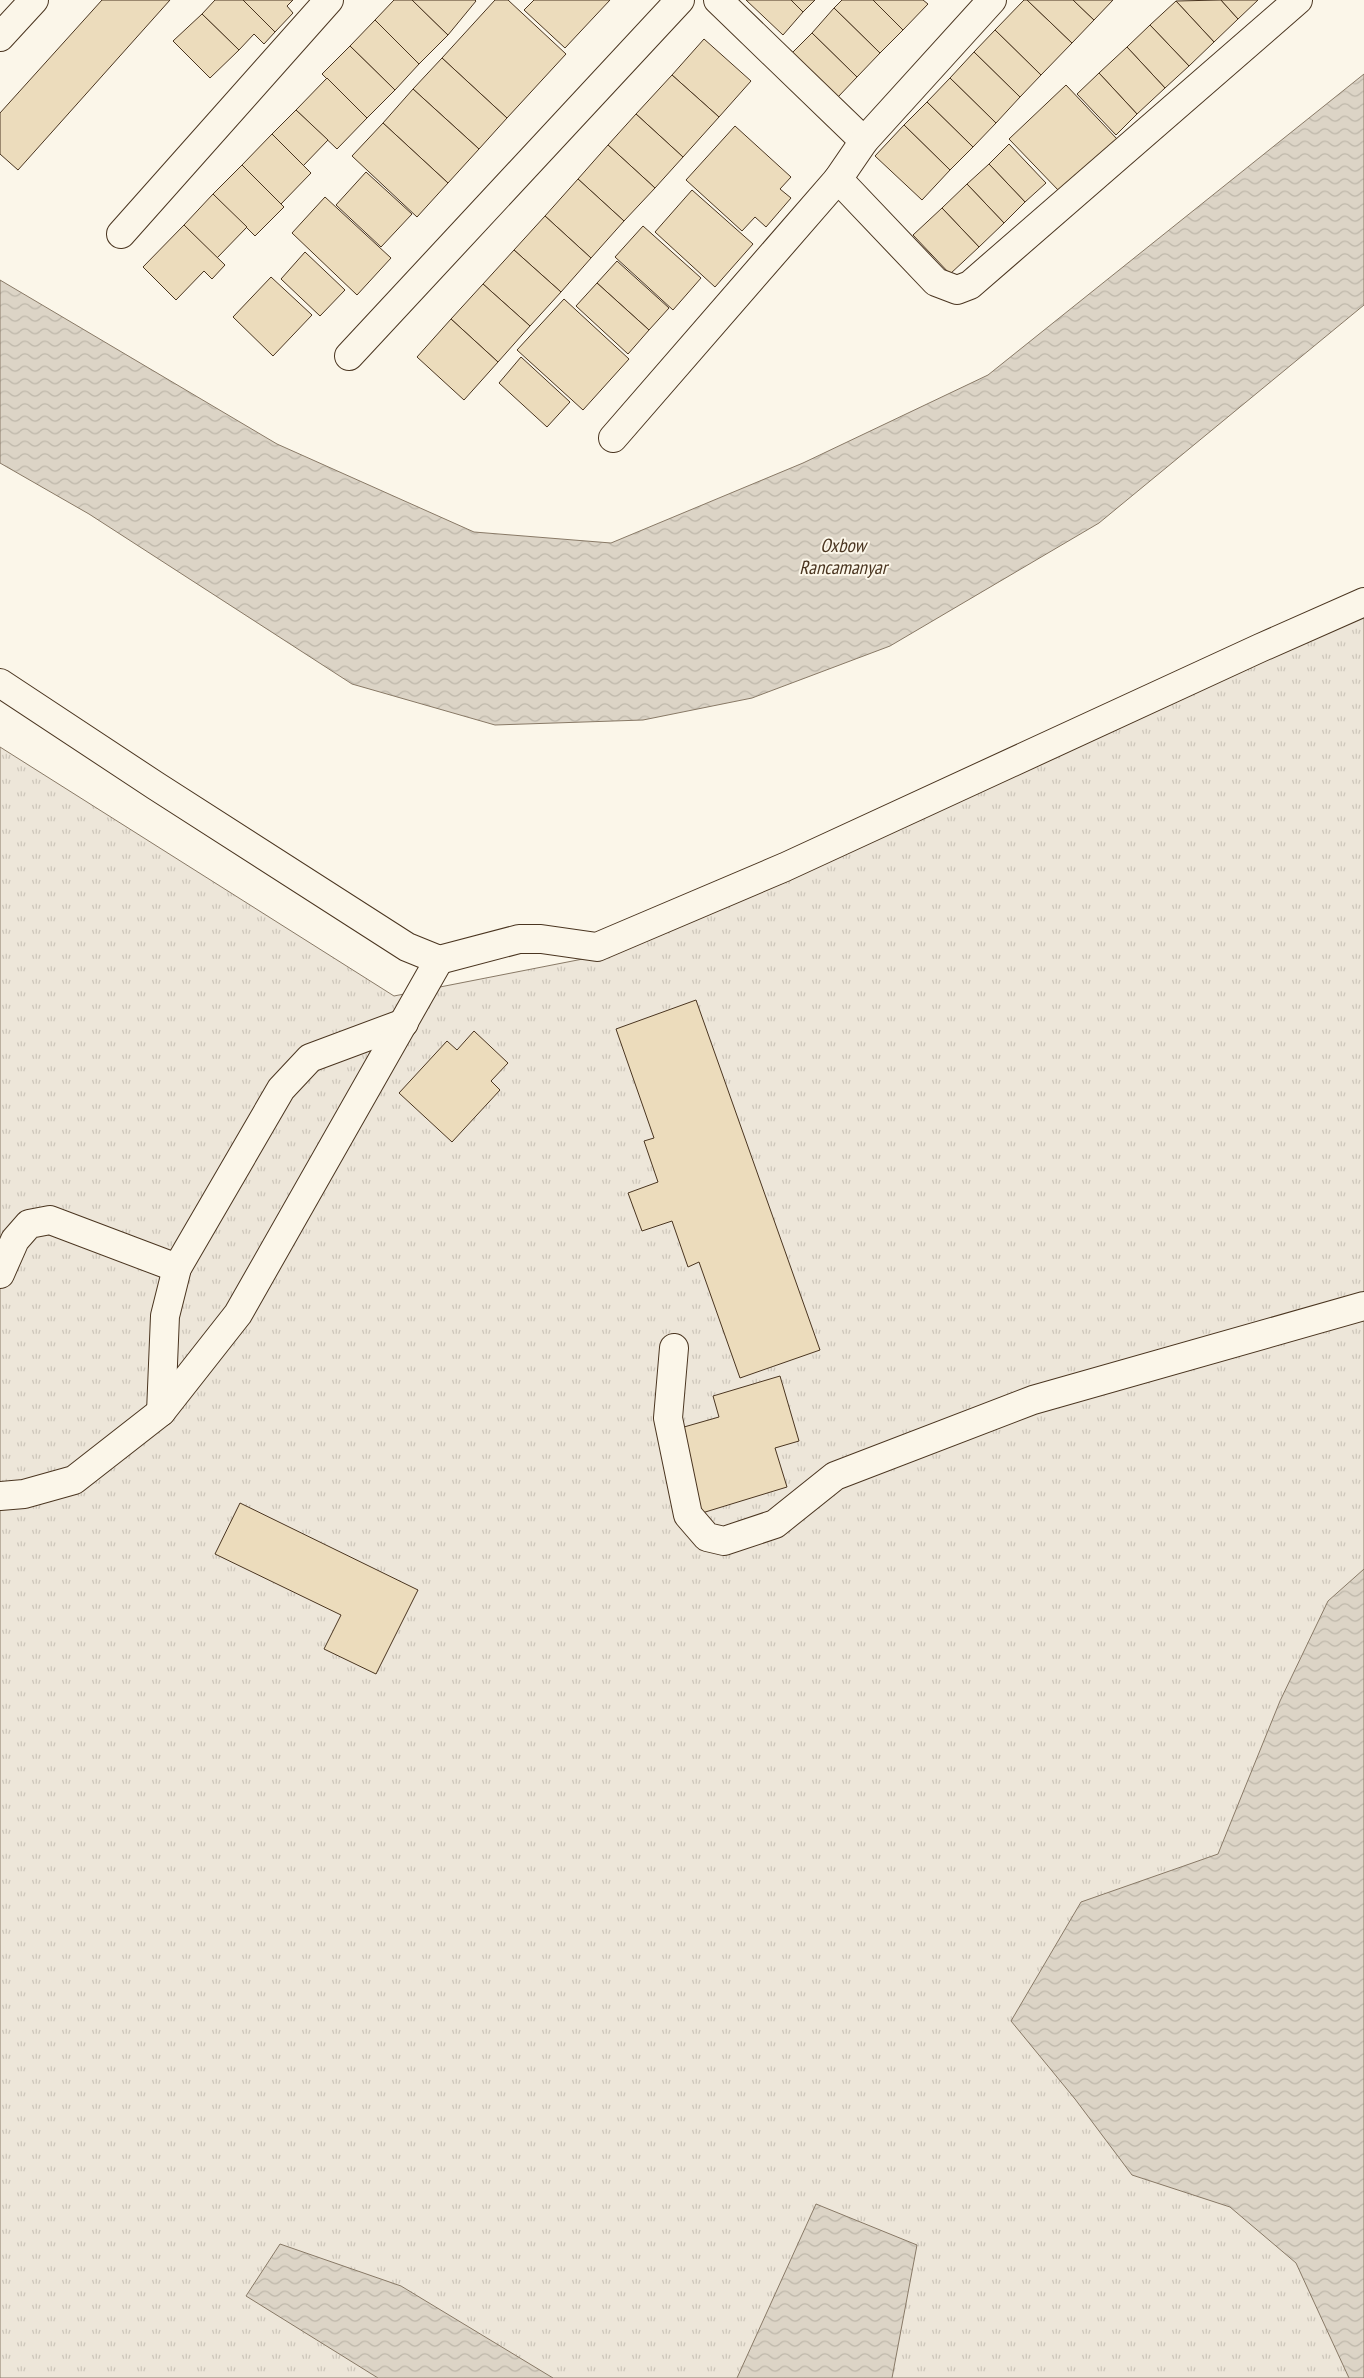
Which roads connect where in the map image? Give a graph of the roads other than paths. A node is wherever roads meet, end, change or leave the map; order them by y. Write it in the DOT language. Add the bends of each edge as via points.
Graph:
graph roads {
  1 [pos="34,0"];
  2 [pos="329,0"];
  3 [pos="680,0"];
  4 [pos="718,0"];
  5 [pos="992,0"];
  6 [pos="1298,0"];
  7 [pos="0,37"];
  8 [pos="864,141"];
  9 [pos="838,179"];
  10 [pos="121,234"];
  11 [pos="349,356"];
  12 [pos="613,438"];
  13 [pos="1364,602"];
  14 [pos="0,683"];
  15 [pos="439,960"];
  16 [pos="404,1023"];
  17 [pos="177,1268"];
  18 [pos="0,1274"];
  19 [pos="1364,1306"];
  20 [pos="674,1348"];
  21 [pos="161,1412"];
  22 [pos="0,1496"];
  1 -- 7 [label="street"];
  2 -- 10 [label="street"];
  3 -- 11 [label="street"];
  4 -- 8 [label="street"];
  5 -- 8 [label="street"];
  6 -- 9 [label="street" via="970,285 956,290 936,282"];
  8 -- 9 [label="street"];
  9 -- 12 [label="street"];
  13 -- 15 [label="street" via="785,867 597,946 519,939"];
  14 -- 15 [label="street" via="407,947"];
  15 -- 16 [label="street"];
  16 -- 17 [label="street" via="310,1058 280,1089"];
  16 -- 21 [label="street" via="238,1314"];
  17 -- 18 [label="street" via="50,1220 29,1224 15,1240"];
  17 -- 21 [label="street" via="165,1316"];
  19 -- 20 [label="street" via="1033,1400 835,1476 775,1524 724,1541 707,1537 688,1514 668,1418"];
  21 -- 22 [label="street" via="74,1480 24,1494"];
}
